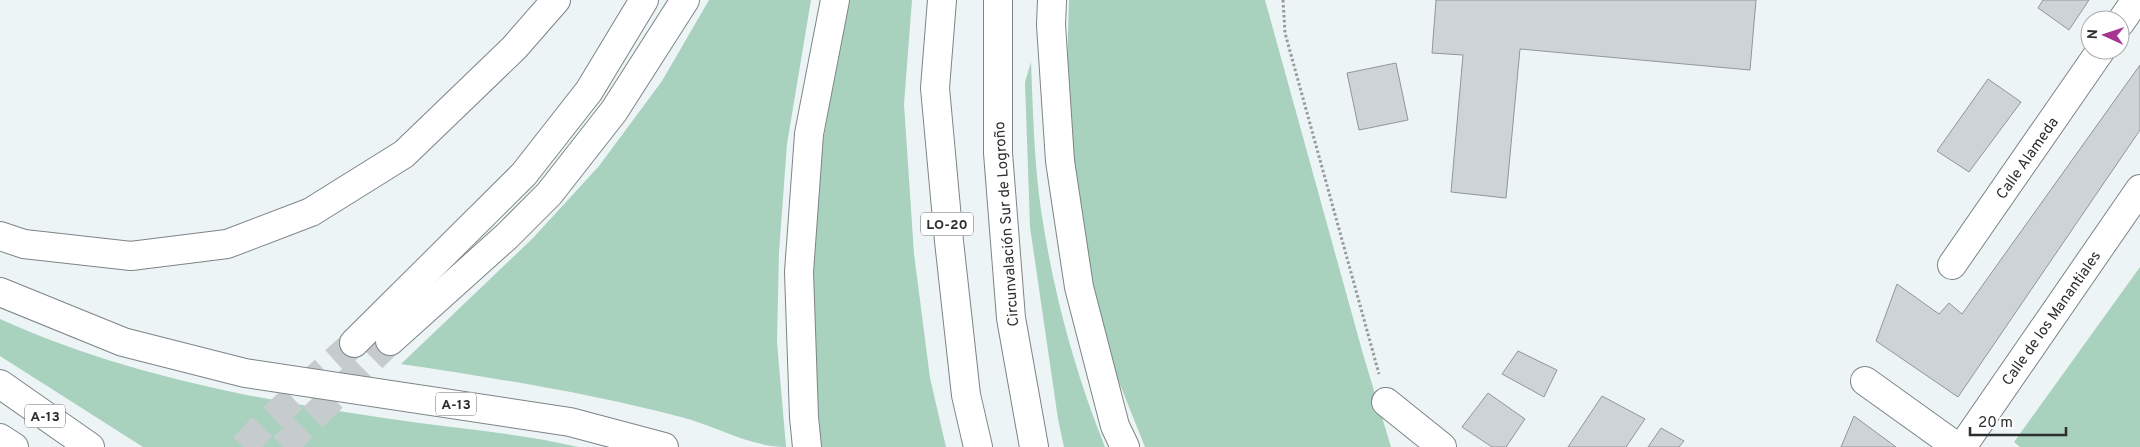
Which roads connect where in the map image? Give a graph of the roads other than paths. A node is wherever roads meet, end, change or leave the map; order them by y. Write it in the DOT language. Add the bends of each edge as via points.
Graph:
graph roads {
  1 [pos="556,0"];
  2 [pos="644,0"];
  3 [pos="685,0"];
  4 [pos="834,0"];
  5 [pos="942,0"];
  6 [pos="998,0"];
  7 [pos="1052,0"];
  8 [pos="2094,60"];
  9 [pos="2140,189"];
  10 [pos="0,236"];
  11 [pos="1952,265"];
  12 [pos="0,292"];
  13 [pos="390,341"];
  14 [pos="354,343"];
  15 [pos="1865,381"];
  16 [pos="0,384"];
  17 [pos="1386,402"];
  18 [pos="0,438"];
  19 [pos="14,447"];
  20 [pos="90,447"];
  21 [pos="664,447"];
  22 [pos="807,447"];
  23 [pos="978,447"];
  24 [pos="1034,447"];
  25 [pos="1125,447"];
  26 [pos="1442,447"];
  27 [pos="1957,447"];
  28 [pos="1962,447"];
  1 -- 10 [label="main road" via="514,48 404,154 311,212 227,244 131,256 24,244"];
  2 -- 14 [label="main road" via="589,91 524,174"];
  3 -- 13 [label="main road" via="614,111 550,194"];
  4 -- 22 [label="main road" via="809,134 799,272"];
  5 -- 23 [label="main road, LO-20" via="935,88 966,395"];
  6 -- 24 [label="main road, Circunvalación Sur de Logroño" via="998,153 1010,318"];
  7 -- 25 [label="main road" via="1050,25 1060,161 1079,288 1115,426"];
  8 -- 11 [label="main road, Calle Alameda"];
  9 -- 28 [label="main road, Calle de los Manantiales"];
  12 -- 21 [label="main road, A-13" via="123,342 245,373 570,422"];
  15 -- 27 [label="main road"];
  16 -- 20 [label="main road, A-13"];
  17 -- 26 [label="main road"];
  18 -- 19 [label="main road"];
}
